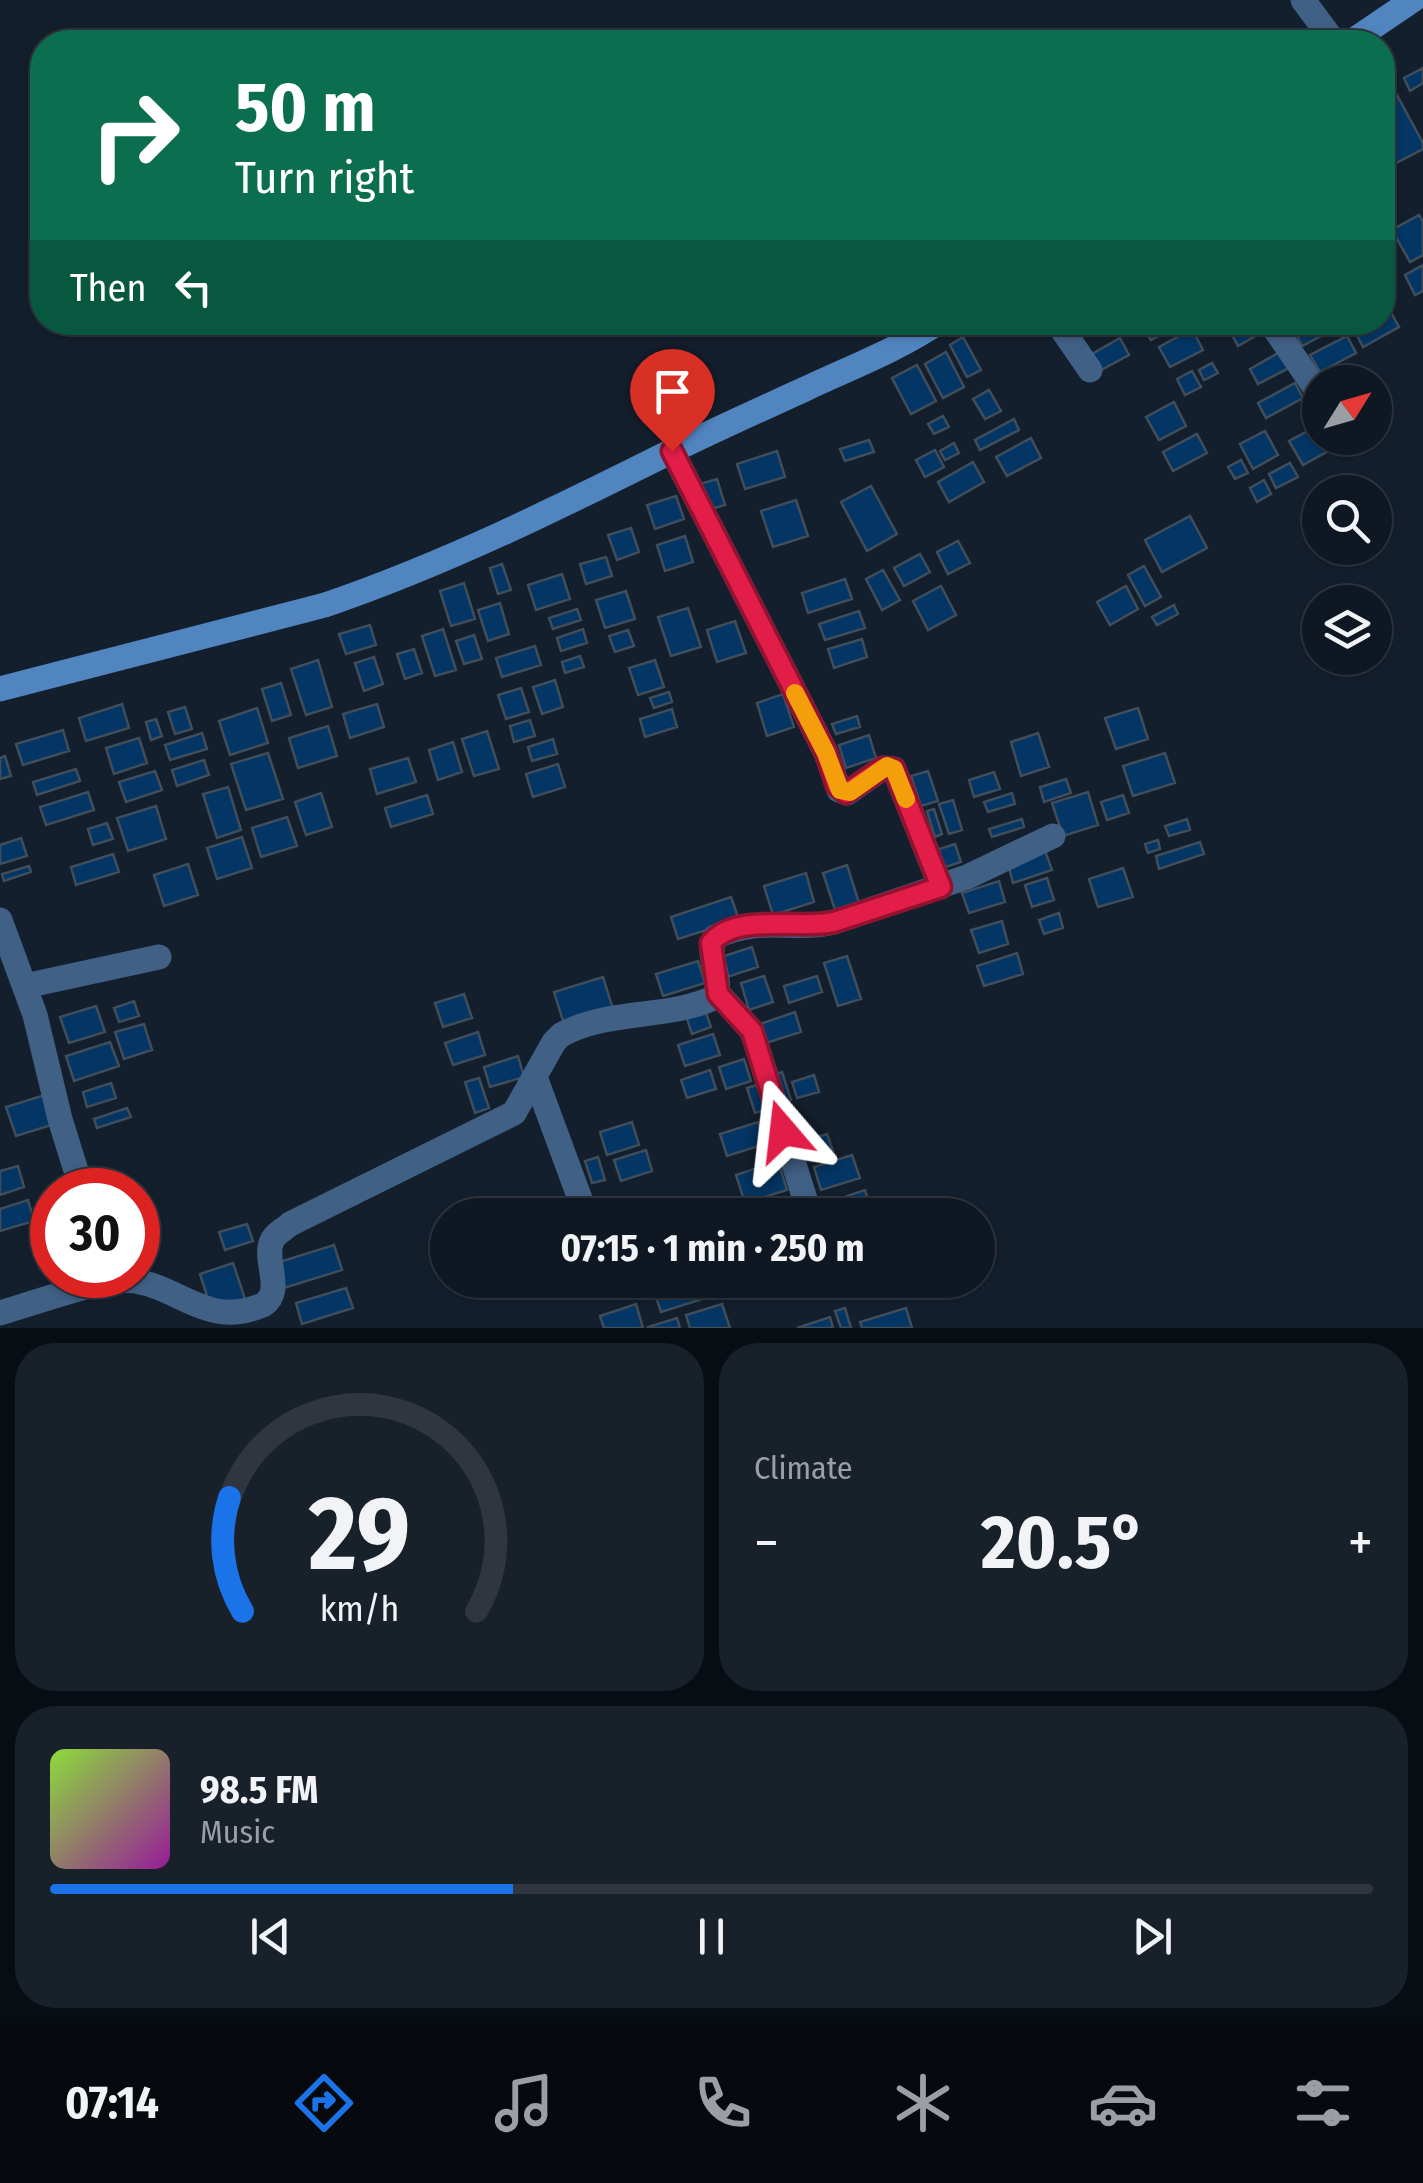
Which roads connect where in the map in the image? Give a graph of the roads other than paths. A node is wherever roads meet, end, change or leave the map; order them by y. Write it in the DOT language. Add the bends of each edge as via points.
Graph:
graph roads {
  1 [pos="1302,0"];
  2 [pos="1413,0"];
  3 [pos="1329,30"];
  4 [pos="1357,30"];
  5 [pos="918,335"];
  6 [pos="1065,335"];
  7 [pos="1279,335"];
  8 [pos="1302,369"];
  9 [pos="1090,370"];
  10 [pos="672,451"];
  11 [pos="0,690"];
  12 [pos="1053,836"];
  13 [pos="941,887"];
  14 [pos="0,920"];
  15 [pos="159,957"];
  16 [pos="25,986"];
  17 [pos="718,994"];
  18 [pos="535,1077"];
  19 [pos="76,1168"];
  20 [pos="580,1198"];
  21 [pos="805,1198"];
  22 [pos="160,1292"];
  23 [pos="48,1298"];
  24 [pos="0,1313"];
  1 -- 3 [label="street"];
  2 -- 4 [label="main road"];
  5 -- 10 [label="main road"];
  6 -- 9 [label="street"];
  7 -- 8 [label="street"];
  10 -- 11 [label="main road" via="482,544 361,593"];
  10 -- 13 [label="street" via="837,786 846,793 883,768 894,769"];
  12 -- 13 [label="street"];
  13 -- 17 [label="street" via="826,924 762,923 721,934 711,943"];
  14 -- 16 [label="street"];
  15 -- 16 [label="street"];
  16 -- 19 [label="street"];
  17 -- 18 [label="street" via="690,1006 570,1030 554,1042"];
  17 -- 21 [label="street" via="754,1034"];
  18 -- 20 [label="street"];
  18 -- 22 [label="street" via="508,1117 275,1236 273,1289 264,1305 223,1318 199,1314"];
  23 -- 24 [label="street"];
}
